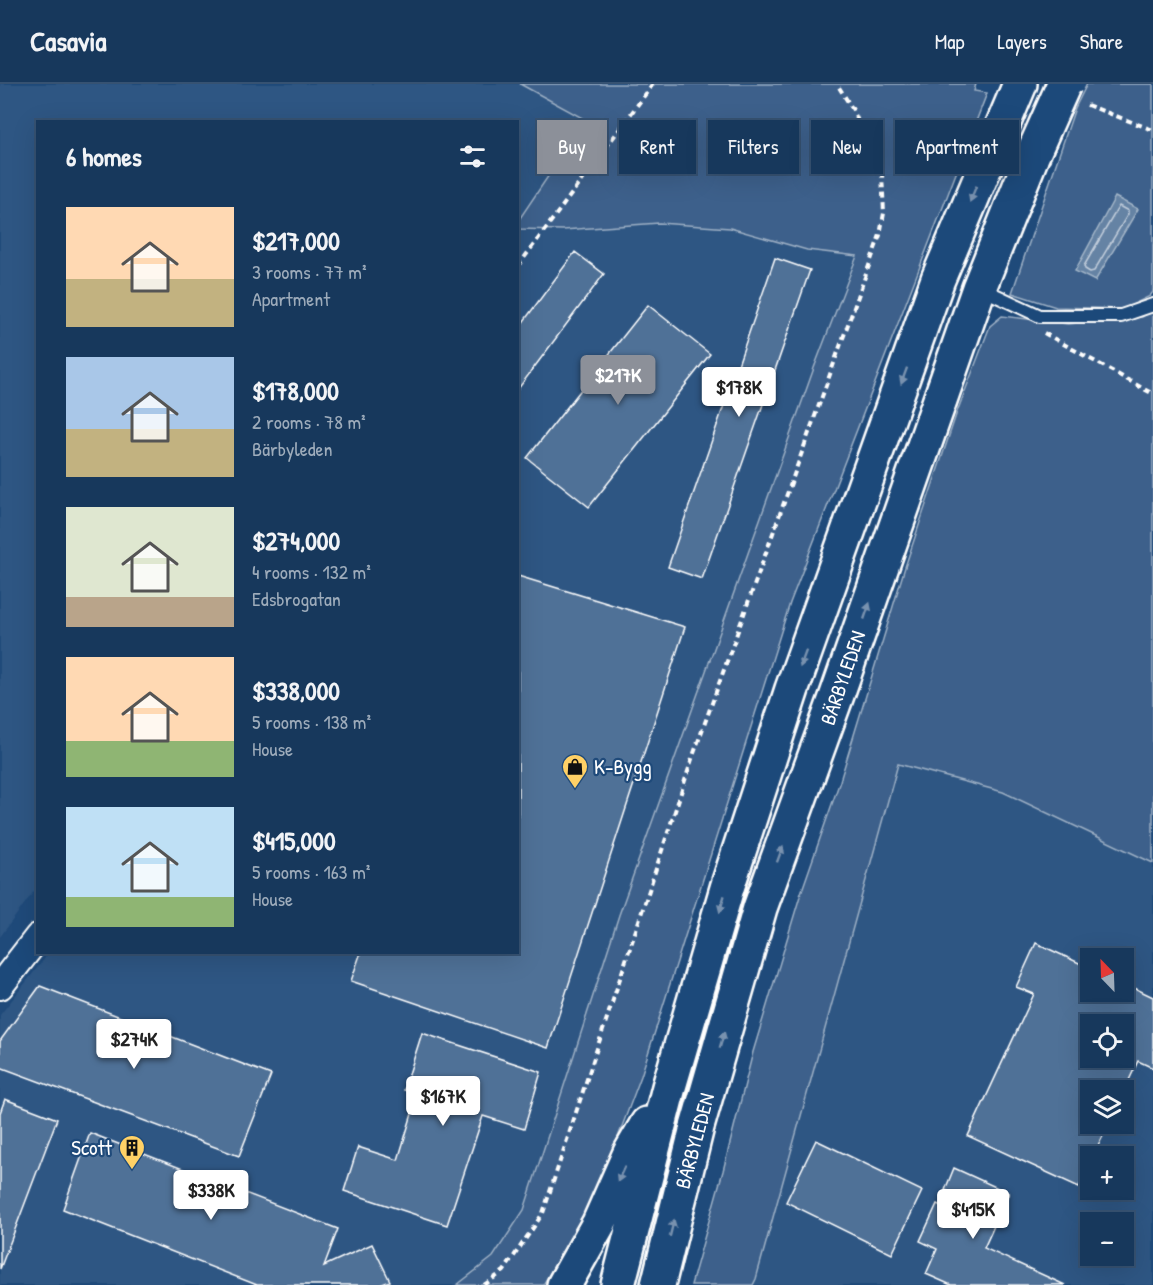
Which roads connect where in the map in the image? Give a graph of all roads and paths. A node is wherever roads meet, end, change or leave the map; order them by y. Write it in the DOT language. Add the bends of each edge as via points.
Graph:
graph roads {
  1 [pos="652,84"];
  2 [pos="837,84"];
  3 [pos="1020,84"];
  4 [pos="1076,95"];
  5 [pos="1153,130"];
  6 [pos="519,265"];
  7 [pos="979,288"];
  8 [pos="1012,303"];
  9 [pos="1153,305"];
  10 [pos="1153,394"];
  11 [pos="36,940"];
  12 [pos="0,986"];
  13 [pos="669,1087"];
  14 [pos="484,1285"];
  15 [pos="564,1285"];
  16 [pos="618,1285"];
  17 [pos="658,1285"];
  1 -- 6 [label="path"];
  2 -- 14 [label="path" via="882,174 884,213 880,235 693,756 543,1213 504,1271"];
  3 -- 13 [label="main road, BÄRBYLEDEN, one-way" via="938,279 792,688 727,888"];
  4 -- 5 [label="path"];
  4 -- 7 [label="main road, BÄRBYLEDEN, bridge" via="1032,156"];
  7 -- 8 [label="lane"];
  17 -- 7 [label="main road, BÄRBYLEDEN, one-way" via="697,1127 760,908"];
  8 -- 9 [label="lane" via="1040,316 1120,316"];
  8 -- 10 [label="path" via="1029,325"];
  11 -- 12 [label="street"];
  13 -- 15 [label="main road, one-way" via="630,1153 599,1223"];
  13 -- 16 [label="main road, BÄRBYLEDEN"];
}
